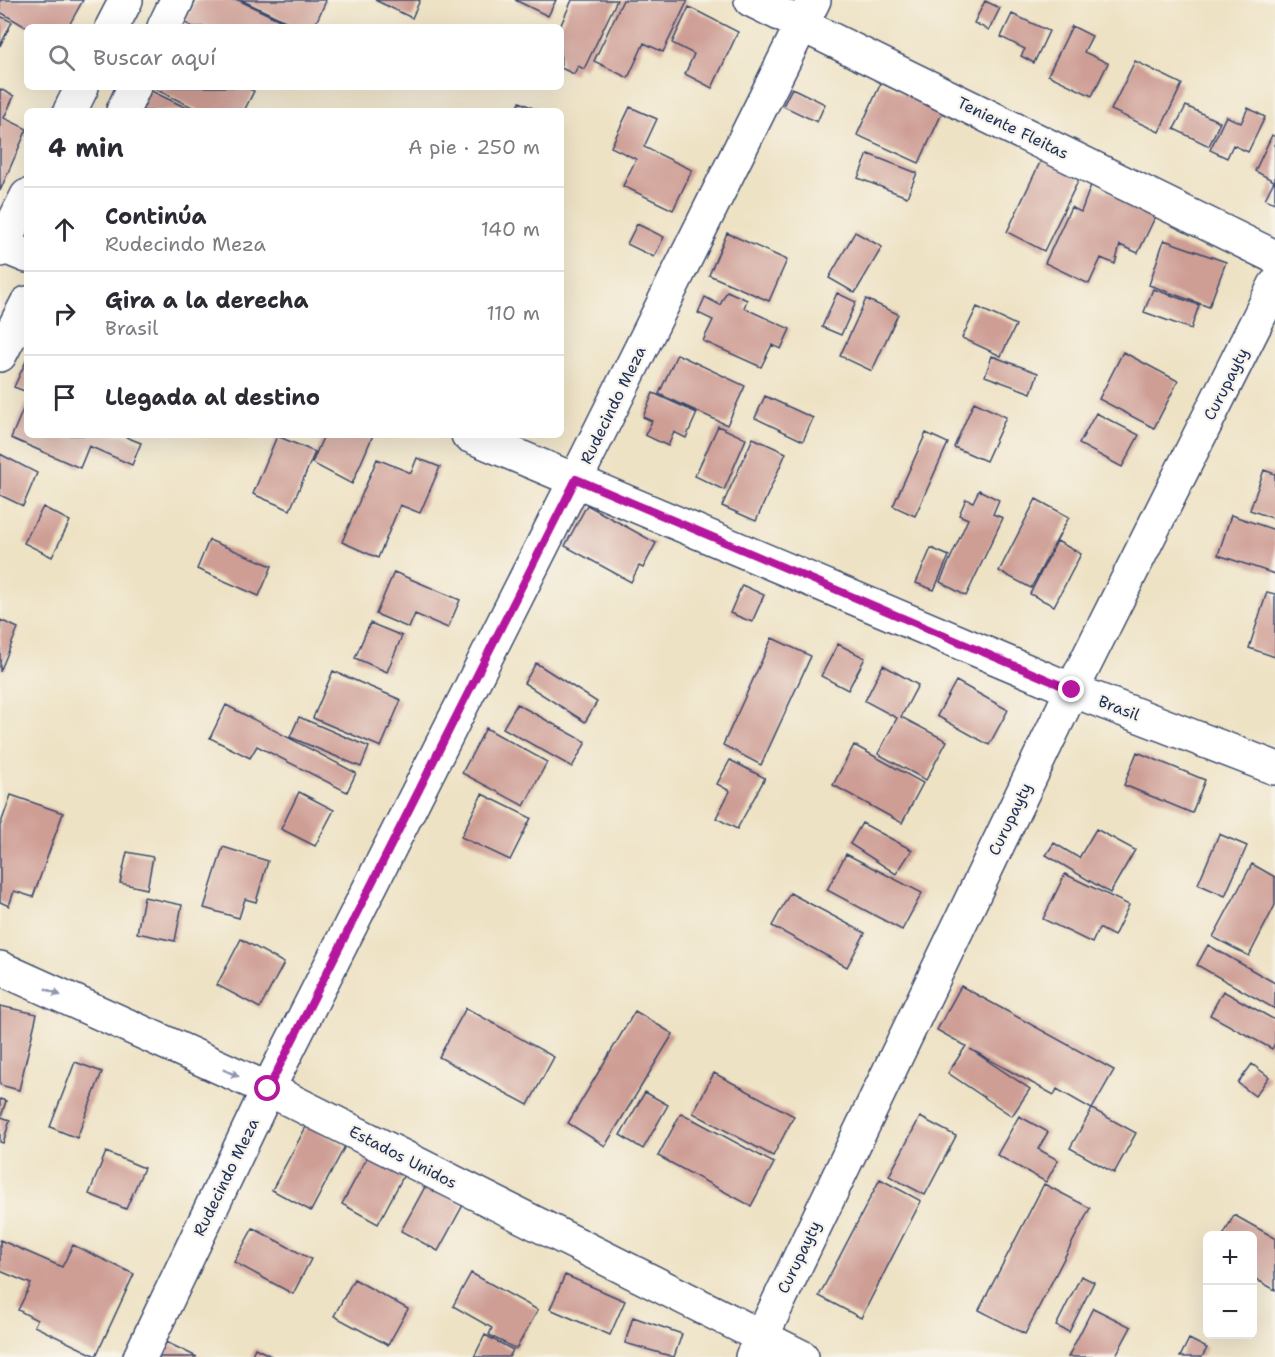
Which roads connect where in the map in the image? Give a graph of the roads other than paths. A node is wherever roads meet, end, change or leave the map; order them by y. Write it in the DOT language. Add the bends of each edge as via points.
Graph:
graph roads {
  1 [pos="126,0"];
  2 [pos="177,0"];
  3 [pos="751,0"];
  4 [pos="808,12"];
  5 [pos="114,24"];
  6 [pos="165,24"];
  7 [pos="80,90"];
  8 [pos="133,90"];
  9 [pos="72,108"];
  10 [pos="124,108"];
  11 [pos="24,204"];
  12 [pos="7,249"];
  13 [pos="1275,257"];
  14 [pos="1275,285"];
  15 [pos="24,309"];
  16 [pos="0,355"];
  17 [pos="475,438"];
  18 [pos="576,479"];
  19 [pos="1072,690"];
  20 [pos="1275,768"];
  21 [pos="0,968"];
  22 [pos="268,1089"];
  23 [pos="757,1347"];
  24 [pos="140,1357"];
  25 [pos="802,1357"];
  1 -- 5 [label="street"];
  2 -- 6 [label="street"];
  3 -- 4 [label="street, Teniente Fleitas"];
  4 -- 13 [label="street, Teniente Fleitas"];
  4 -- 18 [label="street, Rudecindo Meza"];
  7 -- 9 [label="street"];
  8 -- 10 [label="street"];
  11 -- 12 [label="street"];
  14 -- 19 [label="street, Curupayty"];
  15 -- 16 [label="street"];
  17 -- 18 [label="street, Brasil"];
  18 -- 19 [label="street, Brasil"];
  18 -- 22 [label="street, Rudecindo Meza"];
  19 -- 20 [label="street, Brasil"];
  19 -- 23 [label="street, Curupayty"];
  21 -- 22 [label="street, Estados Unidos, one-way"];
  22 -- 23 [label="street, Estados Unidos"];
  22 -- 24 [label="street, Rudecindo Meza"];
  23 -- 25 [label="street, Estados Unidos"];
}
